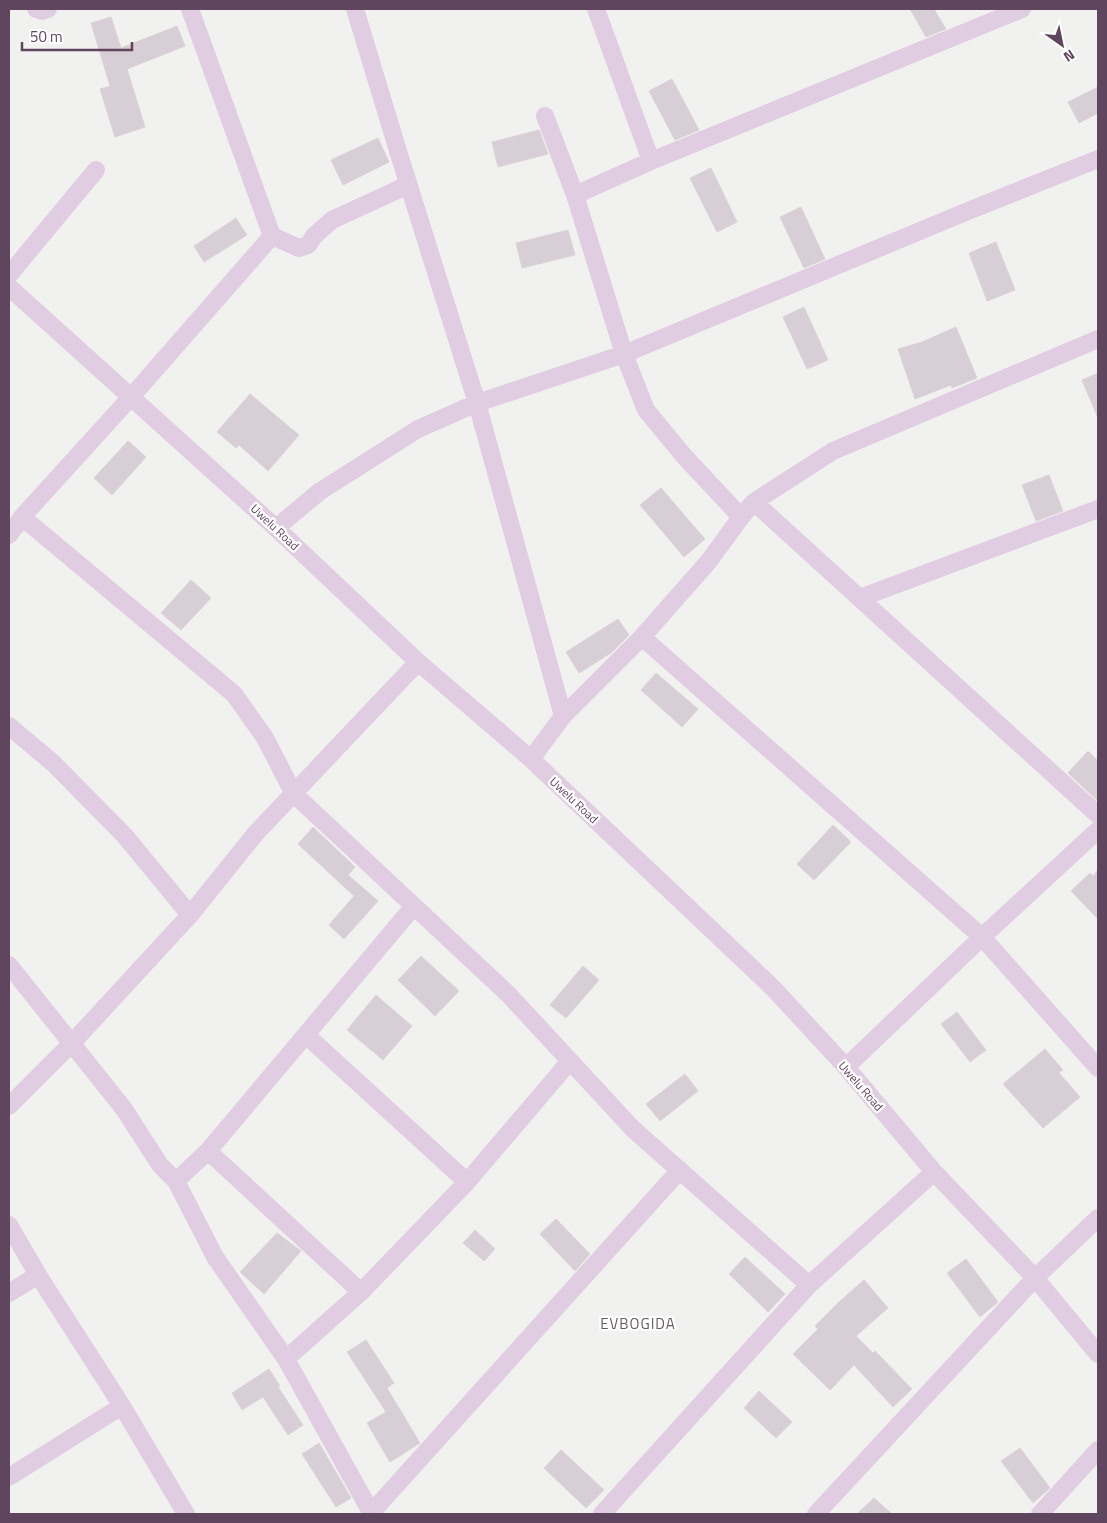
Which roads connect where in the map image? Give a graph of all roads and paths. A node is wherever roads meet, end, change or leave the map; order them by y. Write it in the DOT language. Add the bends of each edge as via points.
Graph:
graph roads {
  1 [pos="36,9"];
  2 [pos="48,9"];
  3 [pos="190,9"];
  4 [pos="355,9"];
  5 [pos="596,9"];
  6 [pos="1022,9"];
  7 [pos="545,116"];
  8 [pos="1098,159"];
  9 [pos="651,161"];
  10 [pos="96,170"];
  11 [pos="408,185"];
  12 [pos="575,195"];
  13 [pos="272,236"];
  14 [pos="9,275"];
  15 [pos="9,287"];
  16 [pos="1098,339"];
  17 [pos="624,354"];
  18 [pos="131,397"];
  19 [pos="477,403"];
  20 [pos="754,502"];
  21 [pos="1098,509"];
  22 [pos="741,517"];
  23 [pos="14,526"];
  24 [pos="276,528"];
  25 [pos="860,598"];
  26 [pos="642,637"];
  27 [pos="418,662"];
  28 [pos="563,716"];
  29 [pos="9,726"];
  30 [pos="531,759"];
  31 [pos="294,794"];
  32 [pos="1098,816"];
  33 [pos="1098,830"];
  34 [pos="414,906"];
  35 [pos="190,915"];
  36 [pos="982,937"];
  37 [pos="9,965"];
  38 [pos="306,1035"];
  39 [pos="72,1043"];
  40 [pos="570,1061"];
  41 [pos="846,1067"];
  42 [pos="1098,1068"];
  43 [pos="9,1106"];
  44 [pos="208,1151"];
  45 [pos="680,1170"];
  46 [pos="934,1172"];
  47 [pos="176,1181"];
  48 [pos="467,1182"];
  49 [pos="1098,1218"];
  50 [pos="9,1225"];
  51 [pos="38,1276"];
  52 [pos="1035,1278"];
  53 [pos="809,1285"];
  54 [pos="362,1292"];
  55 [pos="9,1293"];
  56 [pos="1098,1354"];
  57 [pos="286,1359"];
  58 [pos="122,1406"];
  59 [pos="1098,1450"];
  60 [pos="9,1477"];
  61 [pos="186,1514"];
  62 [pos="372,1514"];
  63 [pos="602,1514"];
  64 [pos="816,1514"];
  65 [pos="1040,1514"];
  1 -- 2 [label="street"];
  3 -- 13 [label="street"];
  4 -- 11 [label="street"];
  5 -- 9 [label="street"];
  6 -- 9 [label="street"];
  7 -- 12 [label="street"];
  8 -- 17 [label="street"];
  9 -- 12 [label="street"];
  10 -- 14 [label="street"];
  11 -- 13 [label="street" via="332,220 308,245 299,248"];
  11 -- 19 [label="street"];
  12 -- 17 [label="street"];
  13 -- 18 [label="street"];
  15 -- 18 [label="street, Uwelu Road"];
  16 -- 20 [label="street" via="833,451"];
  17 -- 19 [label="street"];
  17 -- 22 [label="street" via="646,410"];
  18 -- 23 [label="street"];
  18 -- 24 [label="street, Uwelu Road"];
  19 -- 24 [label="street" via="418,429 319,492"];
  19 -- 28 [label="street"];
  20 -- 22 [label="street"];
  20 -- 25 [label="street"];
  21 -- 25 [label="street"];
  22 -- 26 [label="street" via="708,561"];
  23 -- 31 [label="street" via="234,694 265,738"];
  24 -- 27 [label="street, Uwelu Road"];
  25 -- 32 [label="street"];
  26 -- 28 [label="street"];
  26 -- 36 [label="street"];
  27 -- 30 [label="street, Uwelu Road"];
  27 -- 31 [label="street"];
  28 -- 30 [label="street"];
  29 -- 35 [label="street" via="53,763 125,836"];
  30 -- 41 [label="street, Uwelu Road" via="773,988"];
  31 -- 34 [label="street"];
  31 -- 35 [label="street" via="256,832"];
  33 -- 36 [label="street"];
  34 -- 38 [label="street"];
  34 -- 40 [label="street" via="509,995"];
  35 -- 39 [label="street"];
  36 -- 41 [label="street"];
  36 -- 42 [label="street"];
  37 -- 39 [label="street"];
  38 -- 44 [label="street"];
  38 -- 48 [label="street"];
  39 -- 43 [label="street"];
  39 -- 47 [label="street" via="124,1109 160,1164"];
  40 -- 45 [label="street" via="633,1129"];
  40 -- 48 [label="street"];
  41 -- 46 [label="street, Uwelu Road"];
  44 -- 47 [label="street"];
  44 -- 54 [label="street"];
  45 -- 53 [label="street"];
  45 -- 62 [label="street"];
  46 -- 52 [label="street, Uwelu Road"];
  46 -- 53 [label="street"];
  47 -- 57 [label="street" via="215,1257"];
  48 -- 54 [label="street"];
  49 -- 52 [label="street"];
  50 -- 51 [label="street"];
  51 -- 55 [label="street"];
  51 -- 58 [label="street"];
  52 -- 56 [label="street, Uwelu Road"];
  52 -- 64 [label="street"];
  53 -- 63 [label="street"];
  54 -- 57 [label="street"];
  57 -- 62 [label="street"];
  58 -- 60 [label="street"];
  58 -- 61 [label="street"];
  59 -- 65 [label="street"];
}
